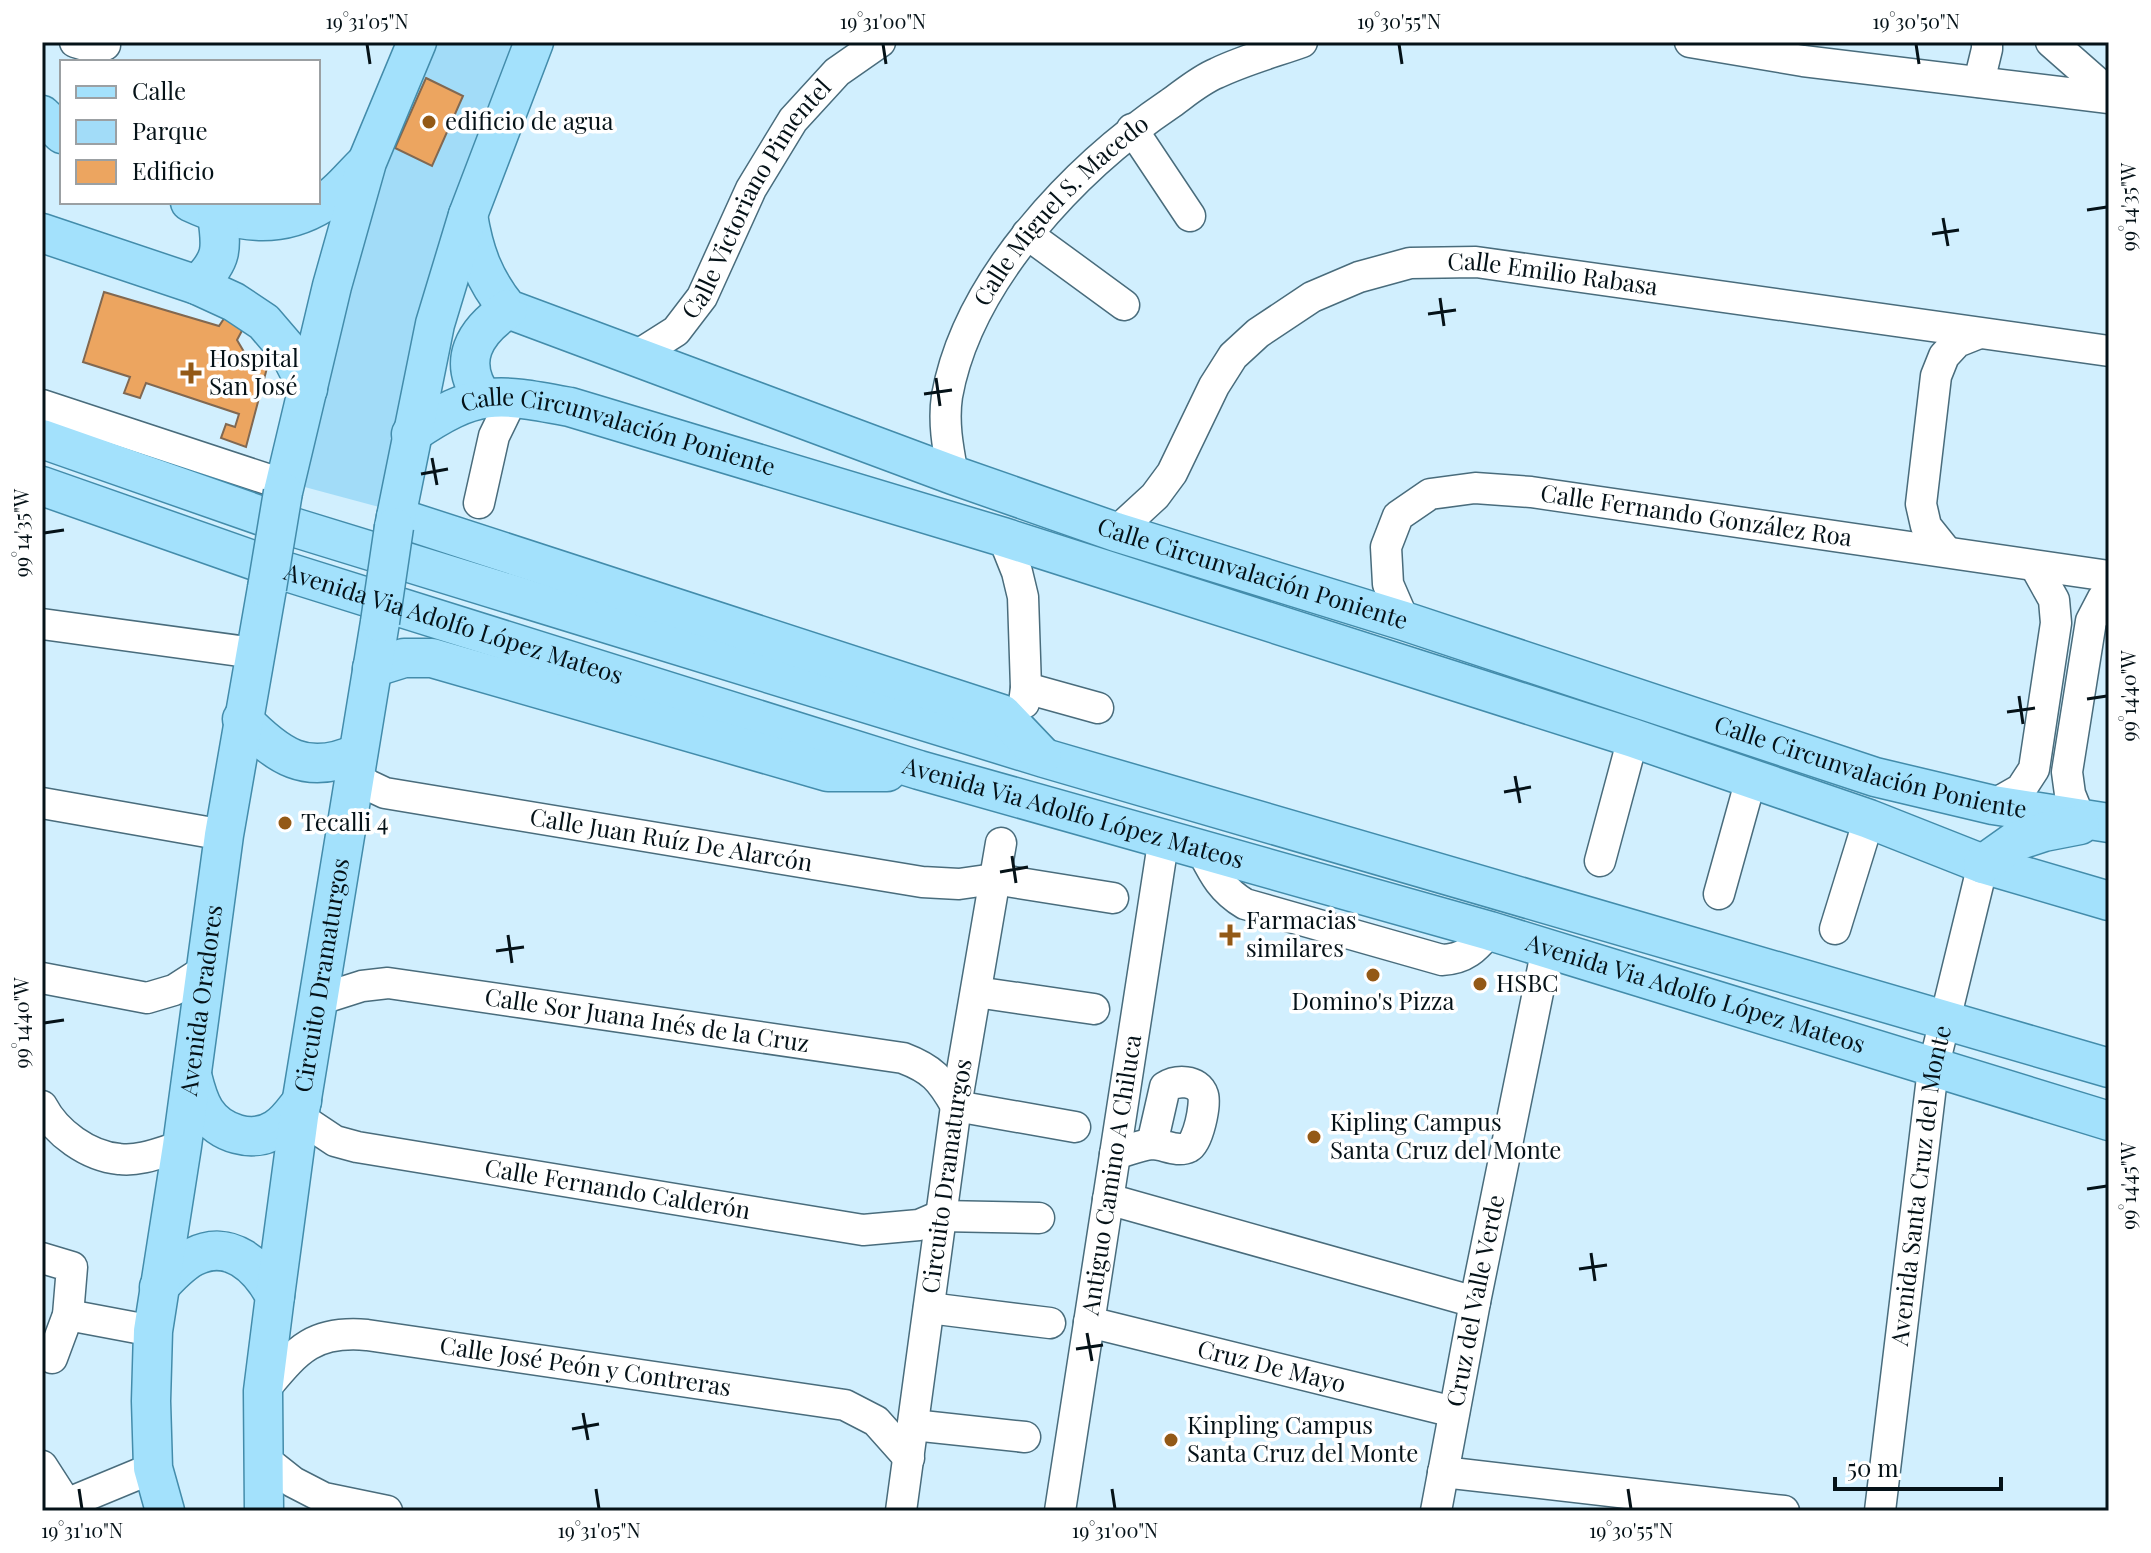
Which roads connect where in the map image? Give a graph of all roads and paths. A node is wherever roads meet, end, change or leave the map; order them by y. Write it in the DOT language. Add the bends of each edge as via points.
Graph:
graph roads {
  1 [pos="417,42"];
  2 [pos="534,42"];
  3 [pos="880,42"];
  4 [pos="1231,42"];
  5 [pos="1302,42"];
  6 [pos="1690,42"];
  7 [pos="1987,42"];
  8 [pos="2051,42"];
  9 [pos="1215,73"];
  10 [pos="1979,82"];
  11 [pos="2109,95"];
  12 [pos="42,115"];
  13 [pos="1132,129"];
  14 [pos="60,132"];
  15 [pos="367,162"];
  16 [pos="203,208"];
  17 [pos="468,215"];
  18 [pos="1190,216"];
  19 [pos="42,233"];
  20 [pos="1027,234"];
  21 [pos="197,285"];
  22 [pos="1124,305"];
  23 [pos="508,309"];
  24 [pos="1977,334"];
  25 [pos="2109,351"];
  26 [pos="635,357"];
  27 [pos="308,389"];
  28 [pos="498,397"];
  29 [pos="42,405"];
  30 [pos="411,434"];
  31 [pos="42,439"];
  32 [pos="953,475"];
  33 [pos="42,486"];
  34 [pos="284,488"];
  35 [pos="479,503"];
  36 [pos="395,522"];
  37 [pos="1116,532"];
  38 [pos="1003,537"];
  39 [pos="1946,551"];
  40 [pos="2035,566"];
  41 [pos="2109,576"];
  42 [pos="2109,594"];
  43 [pos="1404,621"];
  44 [pos="42,624"];
  45 [pos="254,653"];
  46 [pos="372,668"];
  47 [pos="1098,708"];
  48 [pos="242,719"];
  49 [pos="1633,738"];
  50 [pos="1044,758"];
  51 [pos="356,764"];
  52 [pos="919,770"];
  53 [pos="1751,779"];
  54 [pos="42,803"];
  55 [pos="1993,805"];
  56 [pos="1869,819"];
  57 [pos="2096,821"];
  58 [pos="224,835"];
  59 [pos="1182,842"];
  60 [pos="1001,843"];
  61 [pos="1600,861"];
  62 [pos="1983,864"];
  63 [pos="994,879"];
  64 [pos="1719,894"];
  65 [pos="1113,898"];
  66 [pos="2109,901"];
  67 [pos="1835,929"];
  68 [pos="1547,948"];
  69 [pos="205,970"];
  70 [pos="42,978"];
  71 [pos="976,992"];
  72 [pos="318,1000"];
  73 [pos="1094,1009"];
  74 [pos="1944,1019"];
  75 [pos="2109,1068"];
  76 [pos="1933,1069"];
  77 [pos="192,1073"];
  78 [pos="956,1106"];
  79 [pos="300,1109"];
  80 [pos="45,1117"];
  81 [pos="2109,1121"];
  82 [pos="1075,1127"];
  83 [pos="1152,1144"];
  84 [pos="182,1146"];
  85 [pos="1115,1154"];
  86 [pos="1108,1199"];
  87 [pos="940,1216"];
  88 [pos="1039,1218"];
  89 [pos="42,1258"];
  90 [pos="159,1287"];
  91 [pos="275,1296"];
  92 [pos="1475,1302"];
  93 [pos="929,1308"];
  94 [pos="68,1315"];
  95 [pos="1089,1322"];
  96 [pos="1050,1323"];
  97 [pos="153,1331"];
  98 [pos="52,1358"];
  99 [pos="263,1391"];
  100 [pos="1454,1412"];
  101 [pos="913,1425"];
  102 [pos="1025,1437"];
  103 [pos="909,1458"];
  104 [pos="264,1459"];
  105 [pos="42,1466"];
  106 [pos="153,1468"];
  107 [pos="1443,1472"];
  108 [pos="60,1508"];
  109 [pos="165,1511"];
  110 [pos="264,1511"];
  111 [pos="293,1511"];
  112 [pos="387,1511"];
  113 [pos="901,1511"];
  114 [pos="1060,1511"];
  115 [pos="1436,1511"];
  116 [pos="1784,1511"];
  117 [pos="1880,1511"];
  1 -- 15 [label="main road, Avenida Oradores"];
  2 -- 17 [label="main road, Circuito Dramaturgos"];
  3 -- 26 [label="street, Calle Victoriano Pimentel" via="837,72 793,120 751,189 702,297 676,331"];
  4 -- 9 [label="street"];
  5 -- 9 [label="street, Calle Miguel S. Macedo"];
  6 -- 10 [label="street"];
  7 -- 10 [label="street"];
  8 -- 11 [label="street"];
  9 -- 13 [label="street, Calle Miguel S. Macedo"];
  10 -- 11 [label="street"];
  12 -- 14 [label="main road"];
  13 -- 18 [label="street"];
  13 -- 20 [label="street, Calle Miguel S. Macedo" via="1079,176"];
  15 -- 16 [label="main road" via="324,203 273,221 246,222"];
  15 -- 27 [label="main road, Avenida Oradores"];
  16 -- 21 [label="main road" via="221,239 220,255"];
  17 -- 23 [label="main road" via="481,268"];
  17 -- 30 [label="main road, Circuito Dramaturgos" via="435,324"];
  19 -- 21 [label="main road"];
  20 -- 22 [label="street"];
  20 -- 32 [label="street, Calle Miguel S. Macedo" via="983,301 955,364 945,432"];
  21 -- 27 [label="main road" via="264,322 288,350"];
  23 -- 26 [label="main road, Calle Circunvalación Poniente"];
  23 -- 28 [label="main road" via="488,322 472,350 473,379"];
  24 -- 25 [label="street, Calle Emilio Rabasa"];
  24 -- 37 [label="street, Calle Emilio Rabasa" via="1476,262 1410,263 1312,297 1249,340 1214,386 1172,473"];
  24 -- 39 [label="street" via="1957,342 1936,376 1921,504 1926,526"];
  26 -- 32 [label="main road, Calle Circunvalación Poniente"];
  27 -- 34 [label="main road, Avenida Oradores"];
  28 -- 30 [label="main road, Calle Circunvalación Poniente" via="460,404"];
  28 -- 35 [label="street"];
  28 -- 38 [label="main road, Calle Circunvalación Poniente" via="570,407 629,423"];
  29 -- 34 [label="street"];
  30 -- 36 [label="main road, Circuito Dramaturgos"];
  31 -- 50 [label="main road, Avenida Via Adolfo López Mateos" via="296,528"];
  32 -- 37 [label="main road, Calle Circunvalación Poniente"];
  33 -- 52 [label="main road, Avenida Via Adolfo López Mateos" via="284,571"];
  34 -- 45 [label="main road, Avenida Oradores, bridge"];
  36 -- 46 [label="main road, Circuito Dramaturgos, bridge"];
  36 -- 50 [label="main road" via="1002,714"];
  37 -- 43 [label="main road, Calle Circunvalación Poniente"];
  38 -- 47 [label="street" via="1023,597 1025,696"];
  38 -- 49 [label="main road, Calle Circunvalación Poniente"];
  39 -- 40 [label="street, Calle Fernando González Roa"];
  39 -- 43 [label="street, Calle Fernando González Roa" via="1475,488 1430,494 1398,516 1386,547 1388,584"];
  40 -- 41 [label="street, Calle Fernando González Roa"];
  40 -- 55 [label="street" via="2054,600 2056,623 2034,769 2021,789"];
  42 -- 57 [label="street" via="2091,621 2067,772 2070,794"];
  43 -- 55 [label="main road, Calle Circunvalación Poniente" via="1875,777"];
  44 -- 45 [label="street"];
  45 -- 48 [label="main road, Avenida Oradores"];
  46 -- 51 [label="main road, Circuito Dramaturgos"];
  46 -- 52 [label="main road" via="404,658 432,658 828,772"];
  48 -- 51 [label="main road" via="291,759"];
  48 -- 58 [label="main road, Avenida Oradores"];
  49 -- 53 [label="main road, Calle Circunvalación Poniente"];
  49 -- 61 [label="street"];
  50 -- 74 [label="main road, Avenida Via Adolfo López Mateos"];
  51 -- 63 [label="street, Calle Juan Ruíz De Alarcón" via="385,793 922,882"];
  51 -- 72 [label="main road, Circuito Dramaturgos"];
  52 -- 59 [label="main road, Avenida Via Adolfo López Mateos"];
  53 -- 56 [label="main road, Calle Circunvalación Poniente"];
  53 -- 64 [label="street"];
  54 -- 58 [label="street"];
  55 -- 57 [label="main road, Calle Circunvalación Poniente"];
  56 -- 62 [label="main road, Calle Circunvalación Poniente"];
  56 -- 67 [label="street"];
  57 -- 62 [label="main road" via="2014,842"];
  58 -- 69 [label="main road, Avenida Oradores"];
  59 -- 68 [label="main road, Avenida Via Adolfo López Mateos"];
  59 -- 85 [label="street, Antiguo Camino A Chiluca"];
  60 -- 63 [label="street, Circuito Dramaturgos"];
  62 -- 66 [label="main road, Calle Circunvalación Poniente"];
  62 -- 74 [label="street, Avenida Santa Cruz del Monte"];
  63 -- 65 [label="street, Calle Juan Ruíz De Alarcón"];
  63 -- 71 [label="street, Circuito Dramaturgos"];
  68 -- 76 [label="main road, Avenida Via Adolfo López Mateos"];
  68 -- 92 [label="street, Cruz del Valle Verde"];
  69 -- 70 [label="street" via="163,995 147,998"];
  69 -- 77 [label="main road, Avenida Oradores"];
  71 -- 73 [label="street"];
  71 -- 78 [label="street, Circuito Dramaturgos"];
  72 -- 78 [label="street, Calle Sor Juana Inés de la Cruz" via="388,983 903,1058 942,1082"];
  72 -- 79 [label="main road, Circuito Dramaturgos"];
  74 -- 75 [label="main road, Avenida Via Adolfo López Mateos"];
  74 -- 76 [label="street, Avenida Santa Cruz del Monte"];
  76 -- 81 [label="main road, Avenida Via Adolfo López Mateos"];
  76 -- 117 [label="street, Avenida Santa Cruz del Monte"];
  77 -- 79 [label="main road" via="205,1111 242,1136 274,1131"];
  77 -- 84 [label="main road, Avenida Oradores"];
  78 -- 82 [label="street"];
  78 -- 87 [label="street, Circuito Dramaturgos"];
  79 -- 87 [label="street, Calle Fernando Calderón" via="335,1141 357,1147 863,1230 919,1225"];
  79 -- 91 [label="main road, Circuito Dramaturgos"];
  80 -- 84 [label="street" via="72,1140 119,1160"];
  83 -- 85 [label="street"];
  84 -- 90 [label="main road, Avenida Oradores"];
  85 -- 86 [label="street, Antiguo Camino A Chiluca"];
  86 -- 92 [label="street"];
  86 -- 95 [label="street, Antiguo Camino A Chiluca"];
  87 -- 88 [label="street, Calle Fernando Calderón"];
  87 -- 93 [label="street, Circuito Dramaturgos"];
  89 -- 94 [label="street" via="72,1267"];
  90 -- 91 [label="main road" via="195,1256 224,1252 255,1265"];
  90 -- 97 [label="main road, Avenida Oradores"];
  91 -- 99 [label="main road, Circuito Dramaturgos"];
  92 -- 100 [label="street, Cruz del Valle Verde"];
  93 -- 96 [label="street"];
  93 -- 101 [label="street, Circuito Dramaturgos"];
  94 -- 97 [label="street"];
  94 -- 98 [label="street"];
  95 -- 100 [label="street, Cruz De Mayo"];
  95 -- 114 [label="street, Antiguo Camino A Chiluca"];
  97 -- 106 [label="main road, Avenida Oradores"];
  99 -- 103 [label="street, Calle José Peón y Contreras" via="298,1350 345,1333 367,1335 845,1405 876,1421"];
  99 -- 104 [label="main road, Circuito Dramaturgos"];
  100 -- 107 [label="street, Cruz del Valle Verde"];
  101 -- 102 [label="street"];
  101 -- 103 [label="street, Circuito Dramaturgos"];
  103 -- 113 [label="street, Circuito Dramaturgos"];
  104 -- 110 [label="main road, Circuito Dramaturgos"];
  104 -- 111 [label="street, Circuito Dramaturgos"];
  104 -- 112 [label="street" via="324,1498"];
  105 -- 108 [label="street"];
  106 -- 108 [label="street"];
  106 -- 109 [label="main road, Avenida Oradores"];
  107 -- 115 [label="street, Cruz del Valle Verde"];
  107 -- 116 [label="street"];
}
